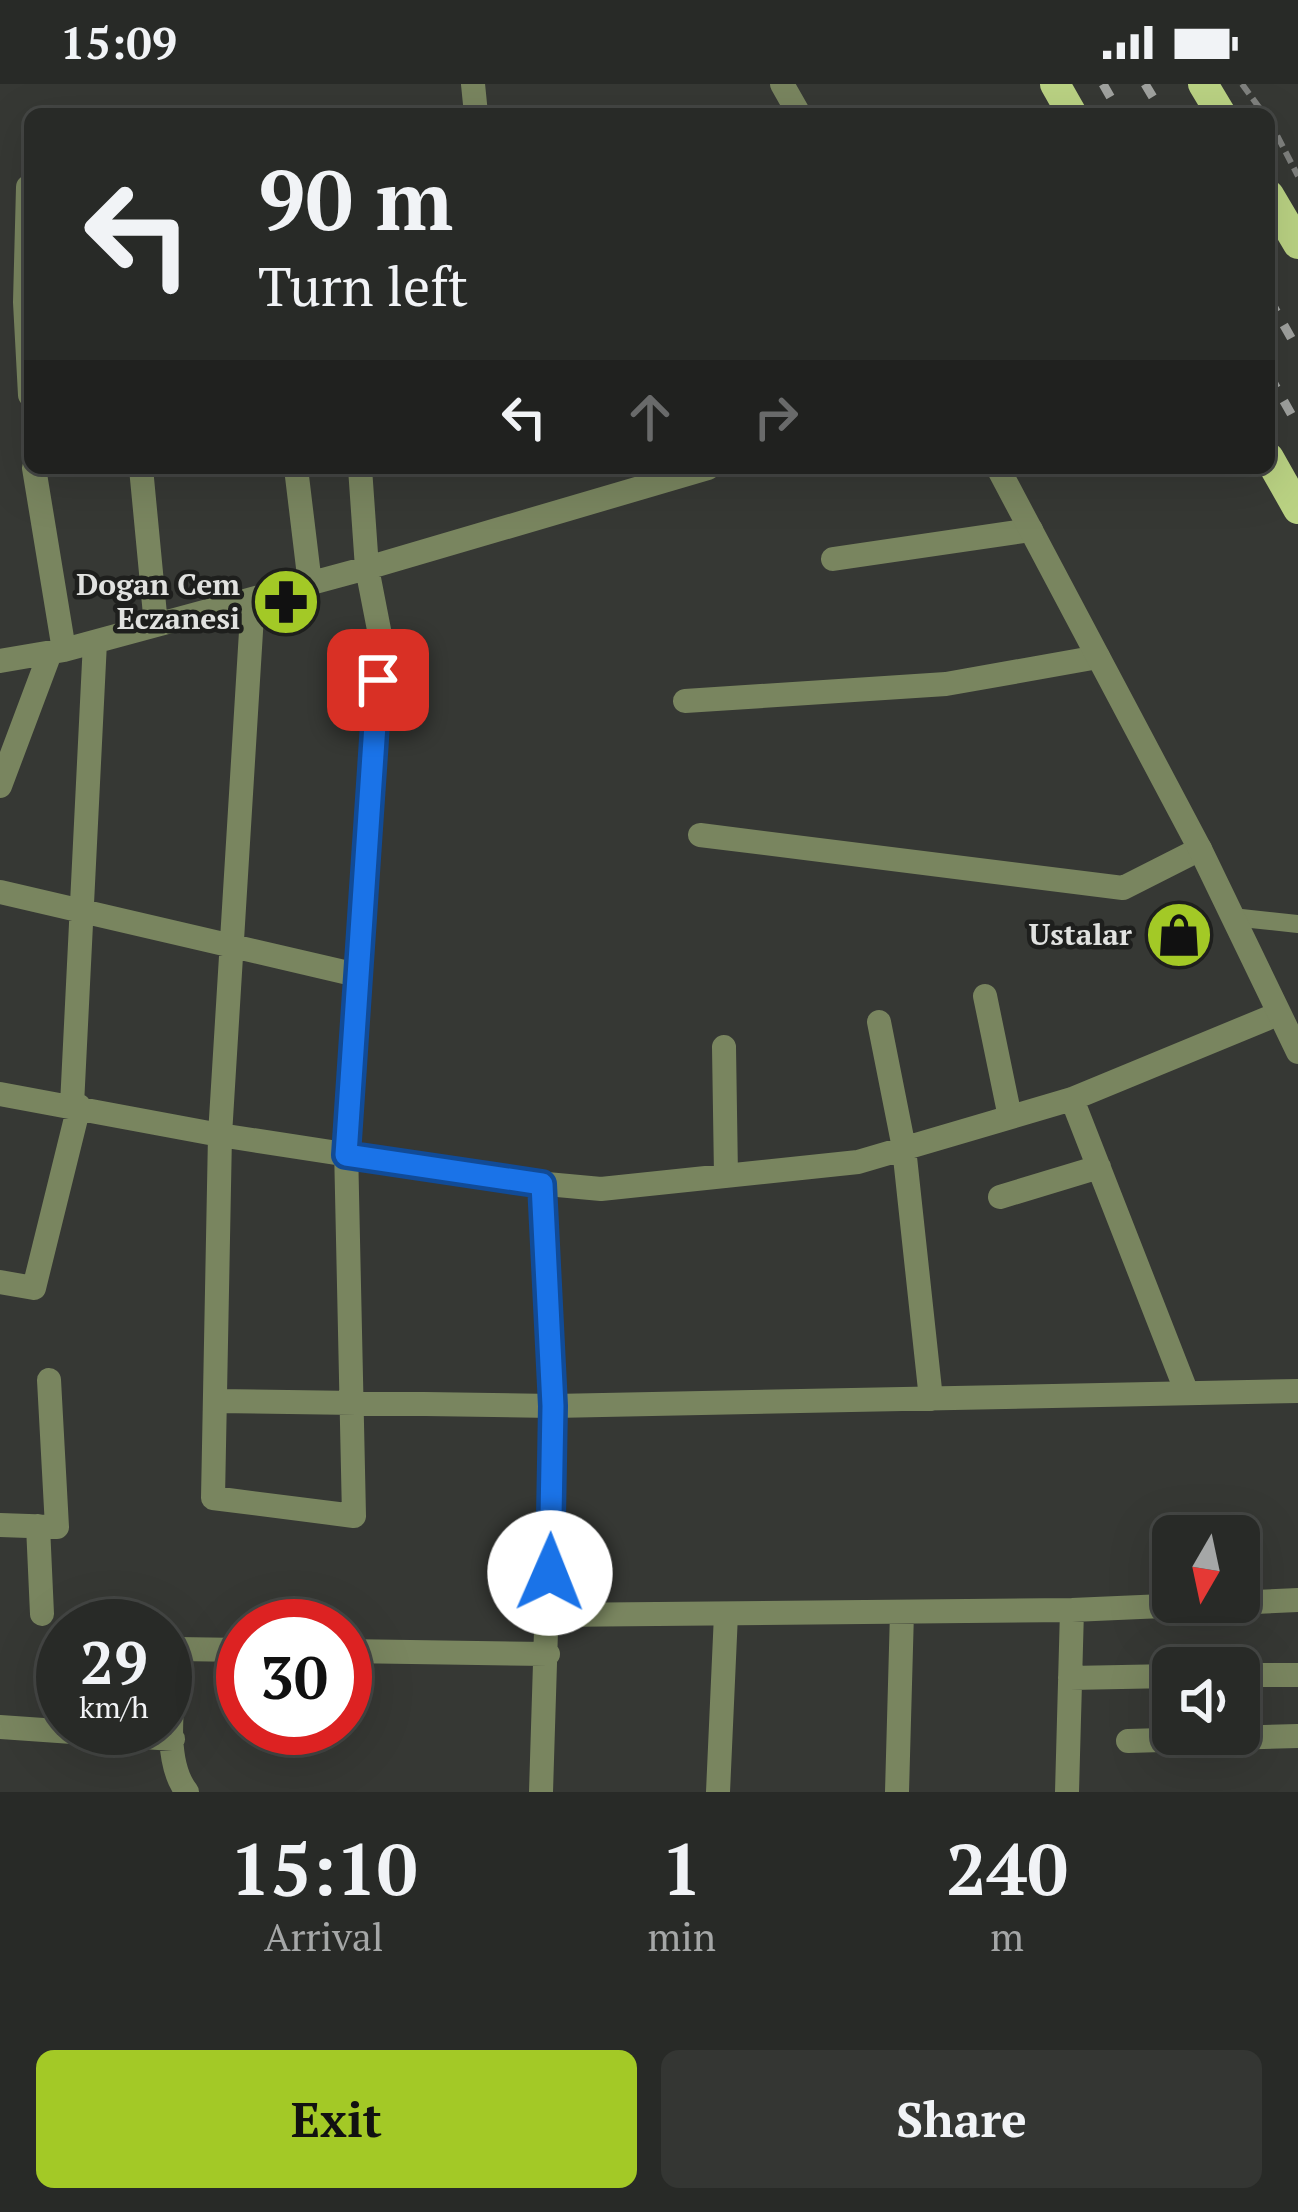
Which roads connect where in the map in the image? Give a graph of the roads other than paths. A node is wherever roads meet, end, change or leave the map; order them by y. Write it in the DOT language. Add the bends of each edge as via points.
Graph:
graph roads {
  1 [pos="1275,205"];
  2 [pos="1298,244"];
  3 [pos="1275,469"];
  4 [pos="35,474"];
  5 [pos="142,474"];
  6 [pos="297,474"];
  7 [pos="360,474"];
  8 [pos="688,474"];
  9 [pos="1001,474"];
  10 [pos="1298,509"];
  11 [pos="1030,530"];
  12 [pos="833,559"];
  13 [pos="368,568"];
  14 [pos="310,584"];
  15 [pos="253,599"];
  16 [pos="156,625"];
  17 [pos="95,642"];
  18 [pos="57,651"];
  19 [pos="1098,657"];
  20 [pos="0,662"];
  21 [pos="685,701"];
  22 [pos="0,786"];
  23 [pos="700,835"];
  24 [pos="1200,849"];
  25 [pos="0,892"];
  26 [pos="83,913"];
  27 [pos="1232,917"];
  28 [pos="1298,923"];
  29 [pos="230,943"];
  30 [pos="357,975"];
  31 [pos="985,996"];
  32 [pos="1278,1014"];
  33 [pos="879,1022"];
  34 [pos="724,1047"];
  35 [pos="1298,1052"];
  36 [pos="0,1094"];
  37 [pos="1072,1099"];
  38 [pos="75,1106"];
  39 [pos="1010,1117"];
  40 [pos="220,1135"];
  41 [pos="904,1148"];
  42 [pos="346,1155"];
  43 [pos="1099,1167"];
  44 [pos="726,1176"];
  45 [pos="542,1184"];
  46 [pos="1000,1197"];
  47 [pos="0,1282"];
  48 [pos="49,1380"];
  49 [pos="1298,1391"];
  50 [pos="1187,1393"];
  51 [pos="931,1399"];
  52 [pos="214,1401"];
  53 [pos="353,1405"];
  54 [pos="553,1406"];
  55 [pos="0,1525"];
  56 [pos="38,1526"];
  57 [pos="41,1599"];
  58 [pos="1298,1600"];
  59 [pos="1072,1610"];
  60 [pos="902,1612"];
  61 [pos="726,1613"];
  62 [pos="550,1615"];
  63 [pos="372,1651"];
  64 [pos="548,1654"];
  65 [pos="1298,1675"];
  66 [pos="1152,1676"];
  67 [pos="1260,1676"];
  68 [pos="1070,1678"];
  69 [pos="0,1727"];
  70 [pos="36,1729"];
  71 [pos="1298,1736"];
  72 [pos="1128,1741"];
  73 [pos="175,1755"];
  74 [pos="187,1792"];
  75 [pos="541,1792"];
  76 [pos="718,1792"];
  77 [pos="897,1792"];
  78 [pos="1066,1792"];
  1 -- 2 [label="main road"];
  3 -- 10 [label="main road"];
  4 -- 18 [label="street"];
  5 -- 16 [label="street"];
  6 -- 14 [label="street"];
  7 -- 13 [label="street"];
  8 -- 13 [label="street"];
  9 -- 11 [label="street"];
  11 -- 12 [label="street"];
  11 -- 19 [label="street"];
  13 -- 14 [label="street"];
  13 -- 30 [label="street" via="381,640"];
  14 -- 15 [label="street"];
  15 -- 16 [label="street"];
  15 -- 29 [label="street"];
  16 -- 17 [label="street"];
  17 -- 18 [label="street"];
  17 -- 26 [label="street"];
  18 -- 20 [label="street"];
  18 -- 22 [label="street"];
  19 -- 21 [label="street" via="946,684"];
  19 -- 24 [label="street"];
  23 -- 24 [label="street" via="1123,888"];
  24 -- 27 [label="street"];
  25 -- 26 [label="street"];
  26 -- 29 [label="street"];
  26 -- 38 [label="street"];
  27 -- 28 [label="lane"];
  27 -- 32 [label="street"];
  29 -- 30 [label="street"];
  29 -- 40 [label="street"];
  30 -- 42 [label="street"];
  31 -- 39 [label="street"];
  32 -- 35 [label="street"];
  32 -- 37 [label="street"];
  33 -- 41 [label="street"];
  34 -- 44 [label="street"];
  36 -- 38 [label="street"];
  37 -- 39 [label="street"];
  37 -- 43 [label="street"];
  38 -- 40 [label="street"];
  38 -- 47 [label="street" via="34,1288"];
  39 -- 41 [label="street"];
  40 -- 42 [label="street"];
  40 -- 52 [label="street"];
  41 -- 44 [label="street" via="858,1162"];
  41 -- 51 [label="street"];
  42 -- 45 [label="street"];
  42 -- 53 [label="street"];
  43 -- 46 [label="street"];
  43 -- 50 [label="street"];
  44 -- 45 [label="street" via="601,1189"];
  45 -- 54 [label="street"];
  48 -- 56 [label="street" via="57,1527"];
  49 -- 50 [label="street"];
  50 -- 51 [label="street"];
  51 -- 54 [label="street"];
  52 -- 53 [label="street"];
  52 -- 53 [label="street" via="213,1498 354,1516"];
  53 -- 54 [label="street"];
  54 -- 62 [label="street"];
  55 -- 56 [label="street"];
  56 -- 57 [label="street"];
  58 -- 59 [label="street"];
  59 -- 60 [label="street"];
  59 -- 68 [label="street"];
  60 -- 61 [label="street"];
  60 -- 77 [label="street"];
  61 -- 62 [label="street"];
  61 -- 76 [label="street"];
  62 -- 64 [label="street"];
  63 -- 64 [label="street"];
  64 -- 75 [label="street"];
  65 -- 67 [label="street"];
  66 -- 68 [label="street"];
  68 -- 78 [label="street"];
  69 -- 70 [label="street"];
  71 -- 72 [label="street"];
  73 -- 74 [label="street"];
}
